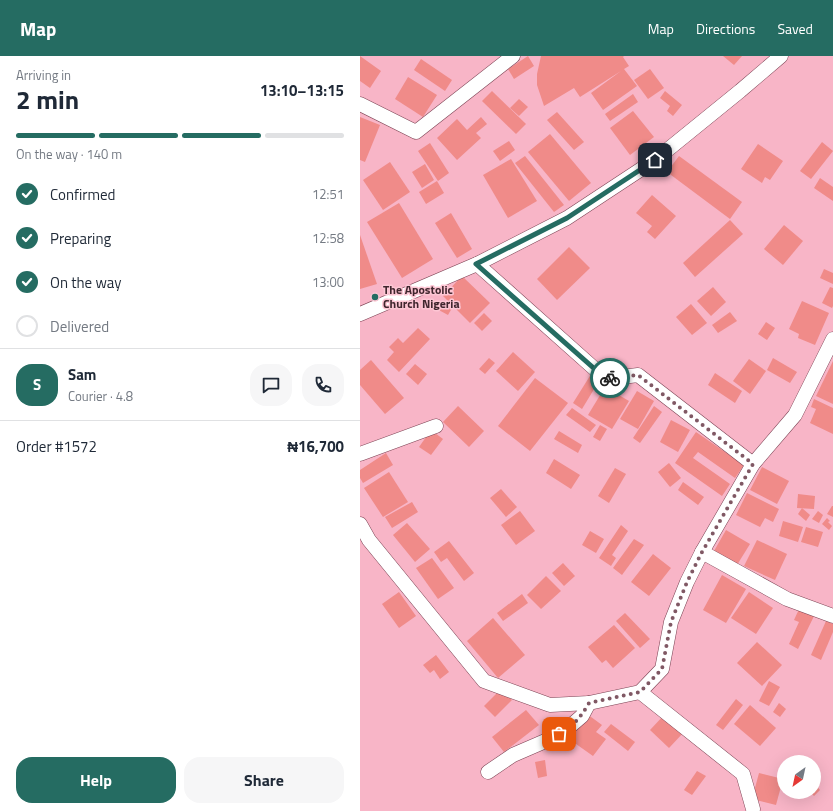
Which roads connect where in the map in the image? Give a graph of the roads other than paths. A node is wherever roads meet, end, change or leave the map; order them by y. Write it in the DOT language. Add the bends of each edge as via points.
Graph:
graph roads {
  1 [pos="513,56"];
  2 [pos="780,56"];
  3 [pos="360,104"];
  4 [pos="476,264"];
  5 [pos="360,314"];
  6 [pos="833,338"];
  7 [pos="436,426"];
  8 [pos="360,454"];
  9 [pos="753,464"];
  10 [pos="360,524"];
  11 [pos="702,552"];
  12 [pos="833,616"];
  13 [pos="640,692"];
  14 [pos="589,703"];
  15 [pos="488,772"];
  16 [pos="753,809"];
  1 -- 3 [label="street" via="416,132"];
  2 -- 4 [label="street" via="655,160 567,218"];
  4 -- 5 [label="street"];
  4 -- 9 [label="street" via="606,379 638,375"];
  6 -- 9 [label="street" via="795,415"];
  7 -- 8 [label="street"];
  9 -- 11 [label="street"];
  10 -- 14 [label="street" via="368,540 484,681 550,705"];
  11 -- 12 [label="street" via="787,599"];
  11 -- 13 [label="street" via="671,622 662,669"];
  13 -- 14 [label="street"];
  13 -- 16 [label="street" via="743,774"];
  14 -- 15 [label="street" via="582,716 568,728 513,755"];
}
